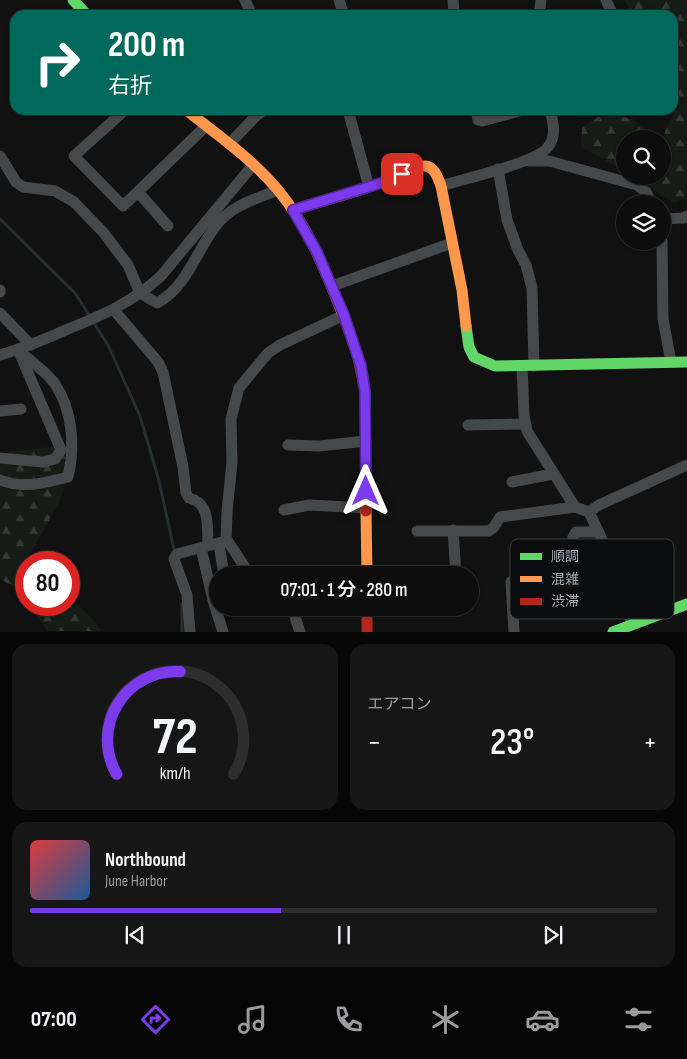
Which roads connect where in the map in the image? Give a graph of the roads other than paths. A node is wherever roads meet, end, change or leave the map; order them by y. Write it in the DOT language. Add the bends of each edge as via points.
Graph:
graph roads {
  1 [pos="73,0"];
  2 [pos="82,10"];
  3 [pos="119,115"];
  4 [pos="192,115"];
  5 [pos="257,115"];
  6 [pos="349,115"];
  7 [pos="477,115"];
  8 [pos="504,115"];
  9 [pos="551,115"];
  10 [pos="206,126"];
  11 [pos="229,144"];
  12 [pos="0,156"];
  13 [pos="527,161"];
  14 [pos="253,165"];
  15 [pos="498,169"];
  16 [pos="441,186"];
  17 [pos="369,187"];
  18 [pos="278,190"];
  19 [pos="138,192"];
  20 [pos="648,195"];
  21 [pos="293,210"];
  22 [pos="687,216"];
  23 [pos="671,219"];
  24 [pos="168,226"];
  25 [pos="452,243"];
  26 [pos="662,250"];
  27 [pos="332,286"];
  28 [pos="140,293"];
  29 [pos="114,310"];
  30 [pos="0,314"];
  31 [pos="344,315"];
  32 [pos="31,345"];
  33 [pos="18,350"];
  34 [pos="0,355"];
  35 [pos="671,362"];
  36 [pos="687,362"];
  37 [pos="522,366"];
  38 [pos="534,366"];
  39 [pos="21,409"];
  40 [pos="0,411"];
  41 [pos="468,424"];
  42 [pos="526,424"];
  43 [pos="366,441"];
  44 [pos="288,446"];
  45 [pos="0,458"];
  46 [pos="687,465"];
  47 [pos="552,474"];
  48 [pos="0,480"];
  49 [pos="512,482"];
  50 [pos="575,507"];
  51 [pos="367,508"];
  52 [pos="284,510"];
  53 [pos="589,512"];
  54 [pos="453,530"];
  55 [pos="417,531"];
  56 [pos="598,532"];
  57 [pos="573,539"];
  58 [pos="601,539"];
  59 [pos="214,544"];
  60 [pos="221,566"];
  61 [pos="240,566"];
  62 [pos="367,566"];
  63 [pos="455,566"];
  64 [pos="687,604"];
  65 [pos="674,609"];
  66 [pos="295,616"];
  67 [pos="367,616"];
  68 [pos="513,619"];
  69 [pos="630,619"];
  70 [pos="646,619"];
  71 [pos="632,624"];
  72 [pos="190,632"];
  73 [pos="223,632"];
  74 [pos="300,632"];
  75 [pos="367,632"];
  76 [pos="514,632"];
  77 [pos="613,632"];
  1 -- 2 [label="main road"];
  3 -- 19 [label="street" via="74,156 123,206"];
  4 -- 10 [label="main road"];
  5 -- 11 [label="street"];
  6 -- 17 [label="street"];
  7 -- 8 [label="street" via="482,121"];
  9 -- 13 [label="street" via="554,127 549,147"];
  10 -- 11 [label="main road"];
  10 -- 19 [label="street"];
  11 -- 14 [label="main road"];
  12 -- 28 [label="street" via="16,182 23,187 55,191 74,202 103,232 128,266"];
  13 -- 15 [label="street"];
  13 -- 20 [label="street" via="549,161 637,185"];
  14 -- 18 [label="main road"];
  14 -- 28 [label="street" via="160,276"];
  15 -- 16 [label="street"];
  15 -- 38 [label="street" via="507,220 532,288"];
  16 -- 17 [label="main road" via="430,167 423,166"];
  16 -- 25 [label="main road"];
  17 -- 21 [label="main road"];
  18 -- 21 [label="main road"];
  18 -- 28 [label="street" via="235,208 215,226 169,297 157,303"];
  19 -- 24 [label="street"];
  21 -- 27 [label="main road"];
  22 -- 23 [label="street"];
  25 -- 27 [label="street"];
  25 -- 37 [label="main road" via="469,347 474,357 495,366"];
  26 -- 35 [label="street" via="663,319"];
  27 -- 31 [label="main road"];
  28 -- 29 [label="street"];
  29 -- 32 [label="street"];
  29 -- 59 [label="street" via="163,372 184,467 186,493 205,509"];
  30 -- 32 [label="street"];
  31 -- 43 [label="main road" via="364,379"];
  31 -- 59 [label="street" via="268,353 239,388 231,419 232,462 227,512"];
  32 -- 33 [label="street"];
  33 -- 34 [label="street"];
  33 -- 45 [label="street" via="61,450 55,460 42,462"];
  33 -- 48 [label="street" via="55,383 65,403 72,431 72,461 68,477 44,484 12,485"];
  35 -- 36 [label="main road"];
  35 -- 38 [label="main road"];
  37 -- 38 [label="main road"];
  37 -- 42 [label="street"];
  39 -- 40 [label="street"];
  41 -- 42 [label="street"];
  42 -- 47 [label="street"];
  43 -- 44 [label="street"];
  43 -- 51 [label="main road"];
  46 -- 53 [label="street"];
  47 -- 49 [label="street"];
  47 -- 50 [label="street"];
  50 -- 53 [label="street"];
  50 -- 54 [label="street" via="500,517 489,531"];
  51 -- 52 [label="street" via="309,505"];
  51 -- 62 [label="main road"];
  53 -- 56 [label="street"];
  54 -- 55 [label="street"];
  54 -- 63 [label="street"];
  56 -- 57 [label="street" via="576,532"];
  56 -- 58 [label="street"];
  59 -- 60 [label="street"];
  59 -- 61 [label="street"];
  59 -- 72 [label="street" via="177,554 174,560 187,595"];
  59 -- 73 [label="street" via="212,600"];
  64 -- 65 [label="main road"];
  66 -- 74 [label="street"];
  67 -- 75 [label="main road"];
  68 -- 76 [label="street"];
  69 -- 71 [label="street"];
  70 -- 71 [label="main road"];
  71 -- 77 [label="main road"];
}
